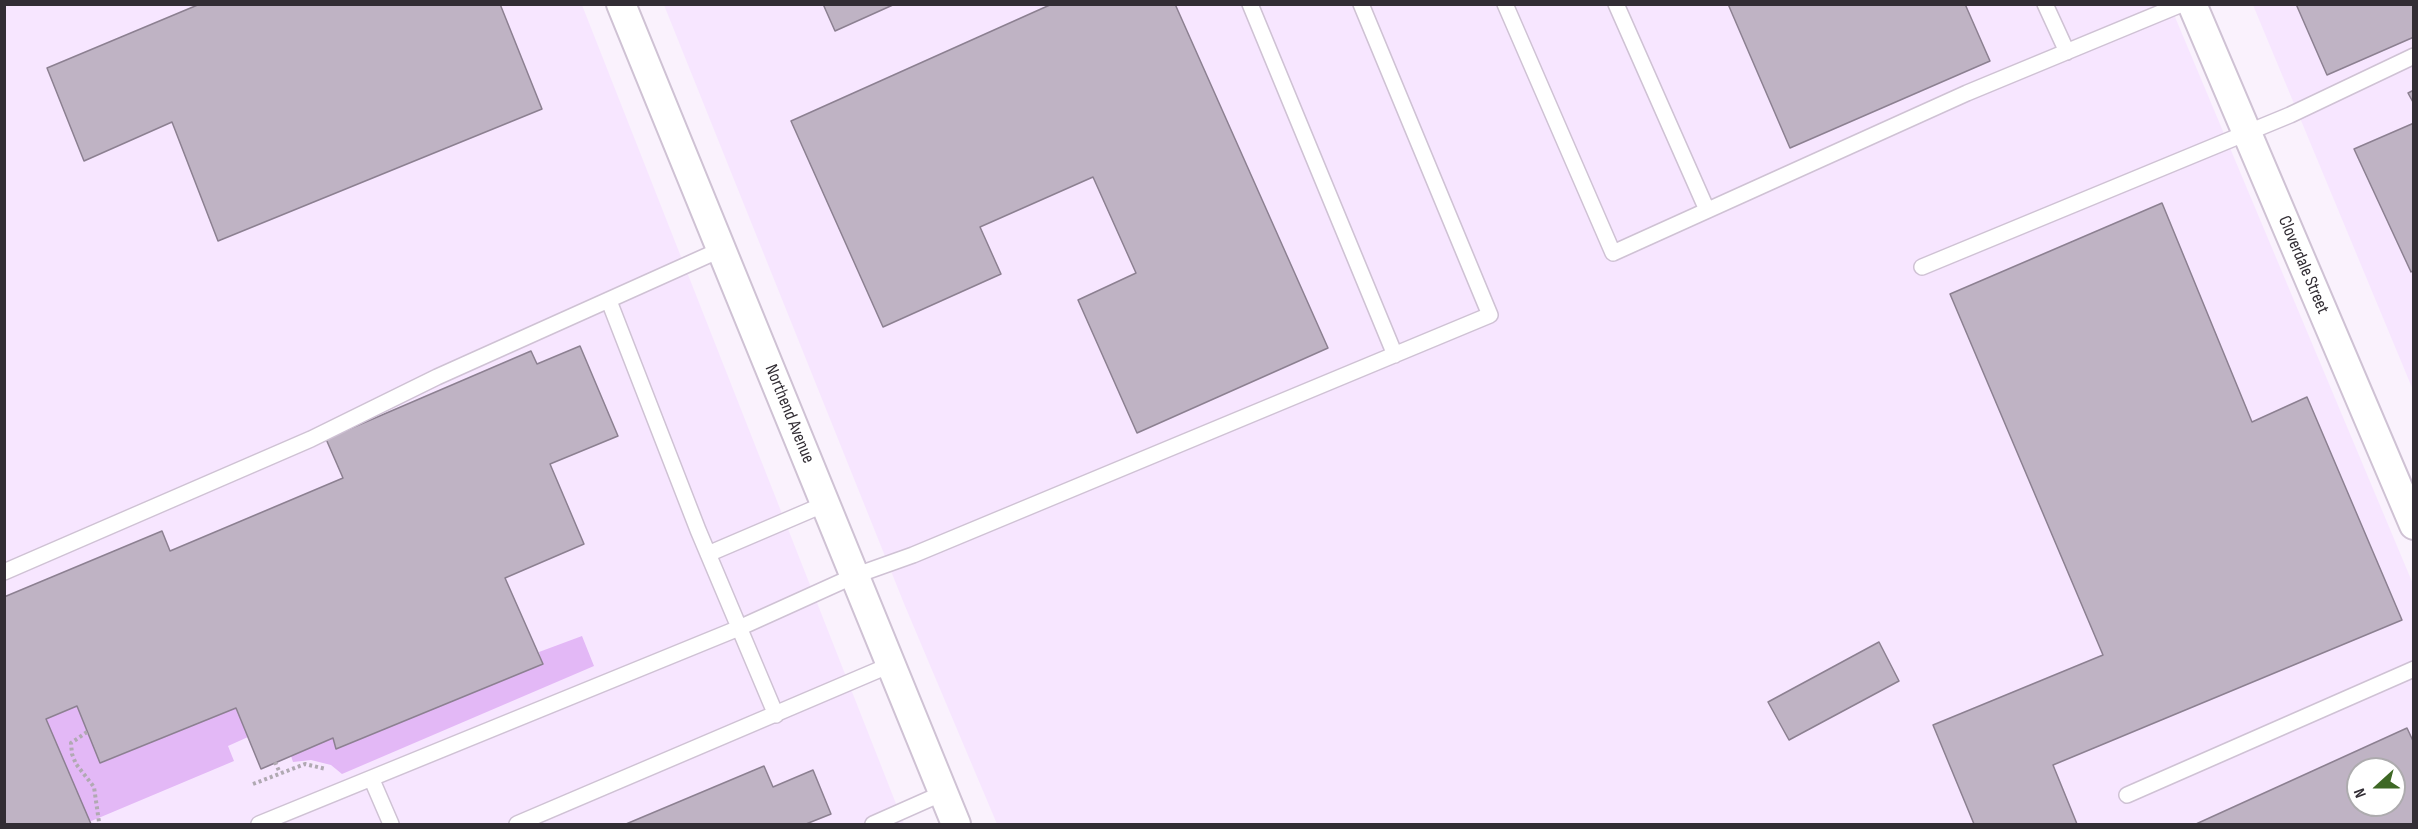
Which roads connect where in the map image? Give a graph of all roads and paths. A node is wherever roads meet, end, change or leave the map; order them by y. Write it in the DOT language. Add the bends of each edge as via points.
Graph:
graph roads {
  1 [pos="621,4"];
  2 [pos="1250,4"];
  3 [pos="1361,4"];
  4 [pos="1505,4"];
  5 [pos="1616,4"];
  6 [pos="2045,4"];
  7 [pos="2182,4"];
  8 [pos="2192,4"];
  9 [pos="2067,52"];
  10 [pos="2414,56"];
  11 [pos="2246,133"];
  12 [pos="1707,210"];
  13 [pos="722,249"];
  14 [pos="1922,267"];
  15 [pos="609,302"];
  16 [pos="1395,355"];
  17 [pos="825,504"];
  18 [pos="2414,525"];
  19 [pos="708,554"];
  20 [pos="4,572"];
  21 [pos="854,576"];
  22 [pos="739,627"];
  23 [pos="890,665"];
  24 [pos="2414,669"];
  25 [pos="776,715"];
  26 [pos="87,732"];
  27 [pos="275,762"];
  28 [pos="330,771"];
  29 [pos="280,773"];
  30 [pos="372,780"];
  31 [pos="253,784"];
  32 [pos="943,793"];
  33 [pos="2127,795"];
  34 [pos="99,822"];
  35 [pos="259,825"];
  36 [pos="391,825"];
  37 [pos="517,825"];
  38 [pos="873,825"];
  39 [pos="956,825"];
  1 -- 13 [label="street, Northend Avenue"];
  2 -- 16 [label="lane"];
  3 -- 16 [label="lane" via="1490,315"];
  4 -- 12 [label="lane" via="1613,253"];
  5 -- 12 [label="lane"];
  6 -- 9 [label="lane"];
  7 -- 9 [label="lane"];
  8 -- 11 [label="street, Cloverdale Street"];
  9 -- 12 [label="lane"];
  10 -- 11 [label="lane"];
  11 -- 14 [label="lane"];
  11 -- 18 [label="street, Cloverdale Street"];
  13 -- 15 [label="lane"];
  13 -- 17 [label="street, Northend Avenue"];
  15 -- 19 [label="lane"];
  15 -- 20 [label="lane" via="437,376 311,440"];
  16 -- 21 [label="lane"];
  17 -- 19 [label="lane"];
  17 -- 21 [label="street, Northend Avenue"];
  19 -- 22 [label="lane"];
  21 -- 22 [label="lane"];
  21 -- 23 [label="street, Northend Avenue"];
  22 -- 25 [label="lane"];
  22 -- 30 [label="lane"];
  23 -- 25 [label="lane"];
  23 -- 32 [label="street, Northend Avenue"];
  24 -- 33 [label="lane"];
  25 -- 37 [label="lane"];
  26 -- 34 [label="path" via="71,743 72,754 94,787"];
  27 -- 29 [label="path"];
  28 -- 29 [label="path" via="305,764"];
  29 -- 31 [label="path"];
  30 -- 35 [label="lane"];
  30 -- 36 [label="lane"];
  32 -- 38 [label="lane"];
  32 -- 39 [label="street, Northend Avenue"];
}
